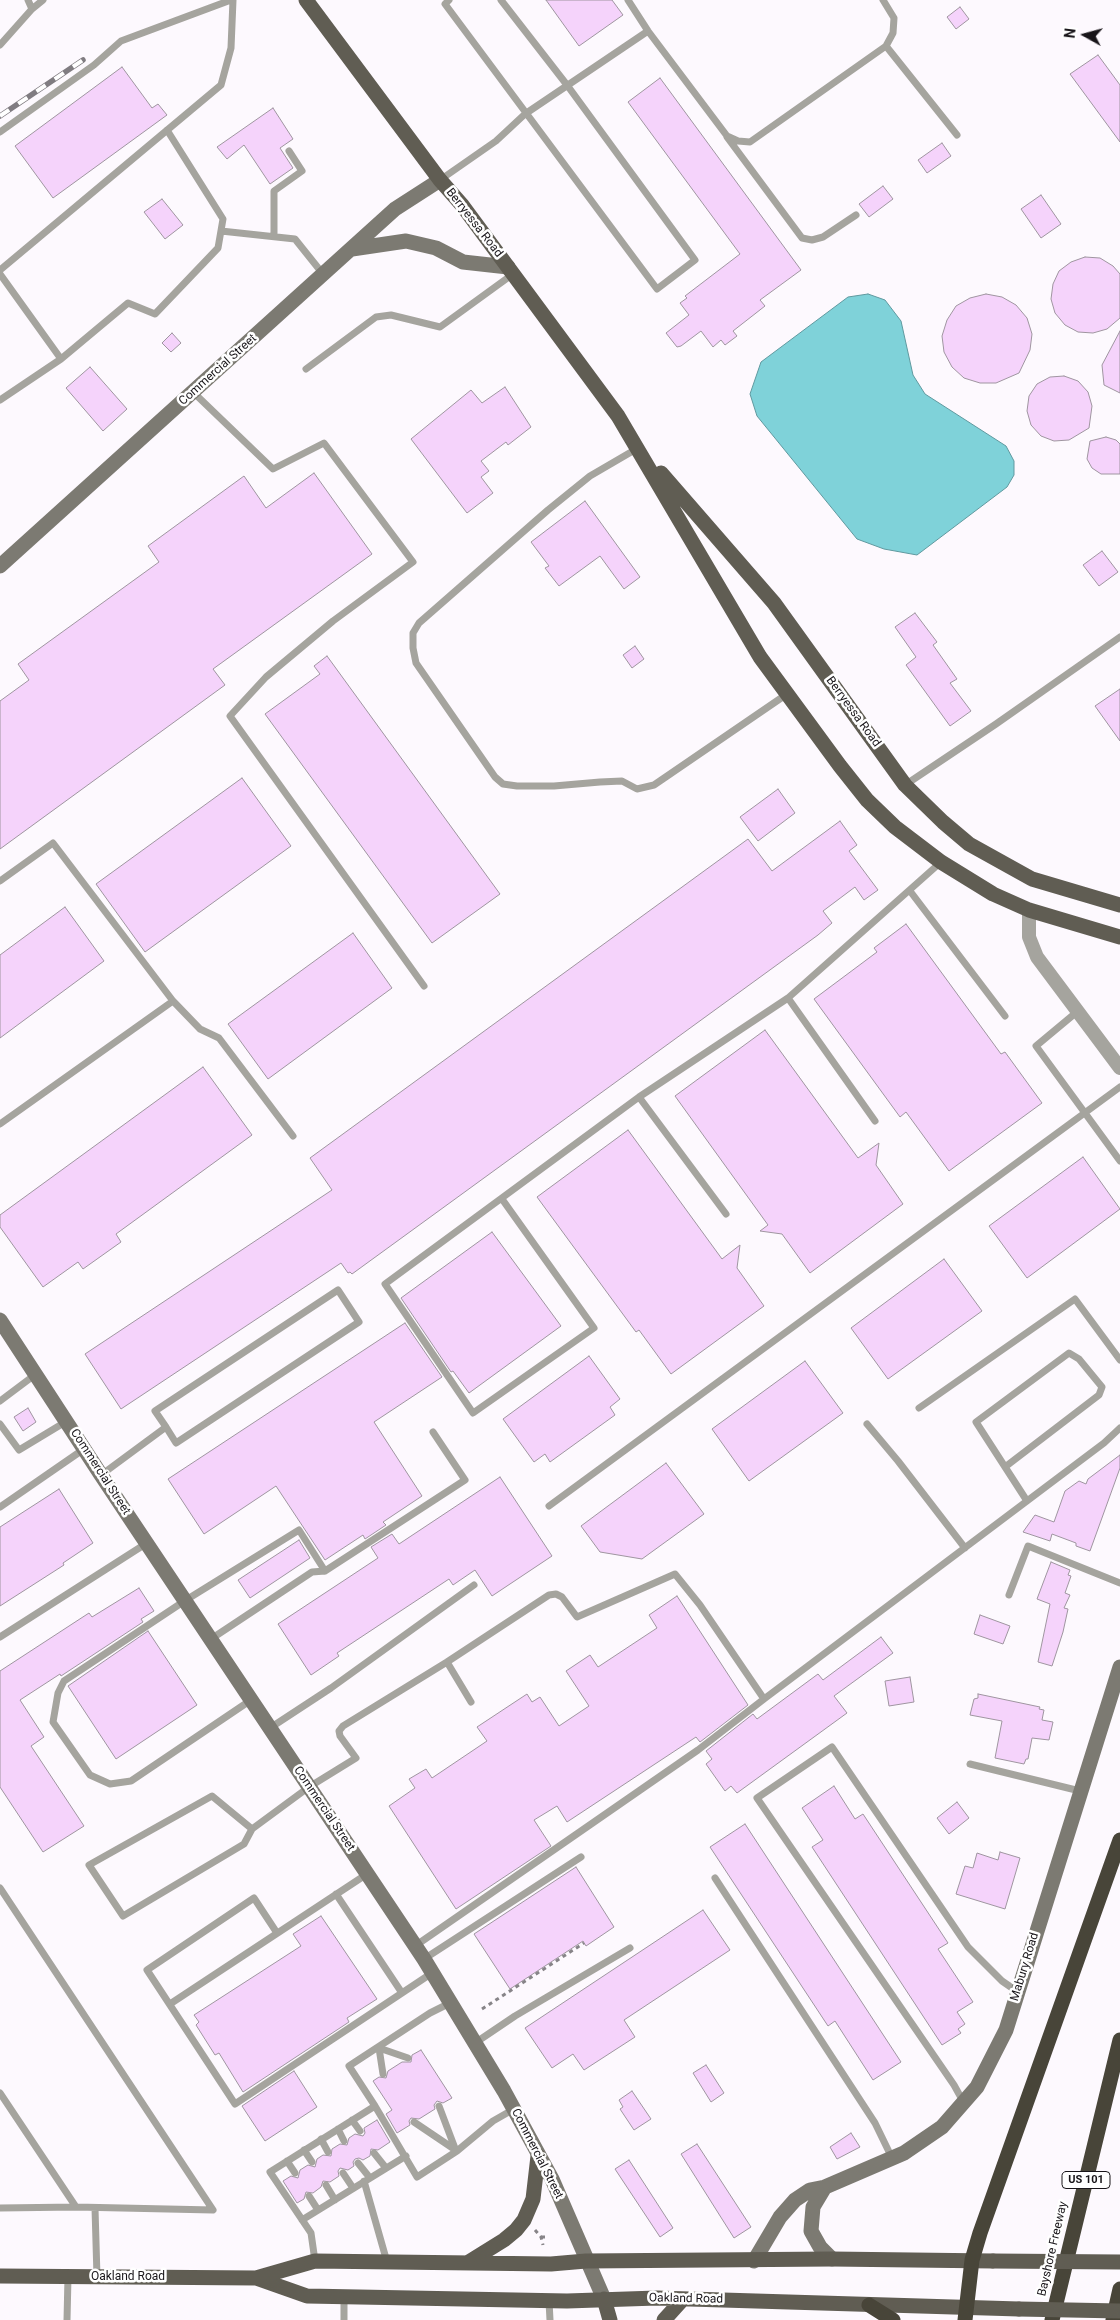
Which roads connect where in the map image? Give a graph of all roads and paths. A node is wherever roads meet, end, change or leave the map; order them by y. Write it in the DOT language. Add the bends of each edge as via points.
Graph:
graph roads {
  1 [pos="28,0"];
  2 [pos="43,0"];
  3 [pos="232,0"];
  4 [pos="306,0"];
  5 [pos="449,0"];
  6 [pos="501,0"];
  7 [pos="628,0"];
  8 [pos="883,0"];
  9 [pos="32,9"];
  10 [pos="648,31"];
  11 [pos="0,45"];
  12 [pos="886,46"];
  13 [pos="567,85"];
  14 [pos="525,114"];
  15 [pos="168,130"];
  16 [pos="0,132"];
  17 [pos="957,135"];
  18 [pos="727,136"];
  19 [pos="289,150"];
  20 [pos="440,180"];
  21 [pos="856,215"];
  22 [pos="221,231"];
  23 [pos="274,236"];
  24 [pos="352,249"];
  25 [pos="0,270"];
  26 [pos="510,270"];
  27 [pos="0,274"];
  28 [pos="324,275"];
  29 [pos="61,359"];
  30 [pos="306,369"];
  31 [pos="193,392"];
  32 [pos="0,400"];
  33 [pos="639,448"];
  34 [pos="0,566"];
  35 [pos="1120,637"];
  36 [pos="787,694"];
  37 [pos="905,785"];
  38 [pos="941,862"];
  39 [pos="0,881"];
  40 [pos="910,891"];
  41 [pos="1120,905"];
  42 [pos="1029,910"];
  43 [pos="1120,937"];
  44 [pos="424,986"];
  45 [pos="788,998"];
  46 [pos="173,1001"];
  47 [pos="1078,1011"];
  48 [pos="1005,1016"];
  49 [pos="1120,1068"];
  50 [pos="1120,1087"];
  51 [pos="639,1097"];
  52 [pos="1085,1113"];
  53 [pos="874,1121"];
  54 [pos="0,1124"];
  55 [pos="293,1136"];
  56 [pos="1120,1161"];
  57 [pos="502,1200"];
  58 [pos="726,1214"];
  59 [pos="0,1320"];
  60 [pos="4,1336"];
  61 [pos="1120,1360"];
  62 [pos="37,1374"];
  63 [pos="0,1401"];
  64 [pos="919,1408"];
  65 [pos="67,1421"];
  66 [pos="0,1424"];
  67 [pos="867,1424"];
  68 [pos="166,1427"];
  69 [pos="1120,1428"];
  70 [pos="433,1432"];
  71 [pos="84,1449"];
  72 [pos="1005,1467"];
  73 [pos="101,1475"];
  74 [pos="1027,1501"];
  75 [pos="548,1506"];
  76 [pos="0,1507"];
  77 [pos="147,1543"];
  78 [pos="964,1548"];
  79 [pos="325,1571"];
  80 [pos="1120,1583"];
  81 [pos="474,1585"];
  82 [pos="1009,1595"];
  83 [pos="186,1600"];
  84 [pos="0,1637"];
  85 [pos="210,1639"];
  86 [pos="447,1662"];
  87 [pos="1120,1667"];
  88 [pos="764,1699"];
  89 [pos="251,1700"];
  90 [pos="471,1702"];
  91 [pos="270,1728"];
  92 [pos="970,1764"];
  93 [pos="309,1787"];
  94 [pos="1080,1791"];
  95 [pos="252,1829"];
  96 [pos="1120,1840"];
  97 [pos="581,1857"];
  98 [pos="367,1873"];
  99 [pos="715,1878"];
  100 [pos="0,1888"];
  101 [pos="336,1894"];
  102 [pos="277,1933"];
  103 [pos="584,1943"];
  104 [pos="415,1946"];
  105 [pos="630,1948"];
  106 [pos="424,1959"];
  107 [pos="432,1973"];
  108 [pos="1018,1992"];
  109 [pos="402,1993"];
  110 [pos="450,2003"];
  111 [pos="170,2004"];
  112 [pos="482,2009"];
  113 [pos="1120,2040"];
  114 [pos="475,2044"];
  115 [pos="379,2048"];
  116 [pos="408,2058"];
  117 [pos="383,2074"];
  118 [pos="0,2093"];
  119 [pos="965,2103"];
  120 [pos="375,2106"];
  121 [pos="439,2106"];
  122 [pos="514,2109"];
  123 [pos="352,2120"];
  124 [pos="414,2122"];
  125 [pos="338,2129"];
  126 [pos="360,2131"];
  127 [pos="321,2139"];
  128 [pos="344,2141"];
  129 [pos="304,2150"];
  130 [pos="328,2152"];
  131 [pos="456,2152"];
  132 [pos="374,2153"];
  133 [pos="406,2156"];
  134 [pos="538,2156"];
  135 [pos="893,2158"];
  136 [pos="286,2161"];
  137 [pos="312,2162"];
  138 [pos="358,2163"];
  139 [pos="386,2168"];
  140 [pos="295,2173"];
  141 [pos="343,2173"];
  142 [pos="367,2180"];
  143 [pos="326,2185"];
  144 [pos="825,2187"];
  145 [pos="353,2188"];
  146 [pos="309,2196"];
  147 [pos="335,2200"];
  148 [pos="76,2207"];
  149 [pos="0,2208"];
  150 [pos="95,2208"];
  151 [pos="318,2210"];
  152 [pos="302,2220"];
  153 [pos="531,2226"];
  154 [pos="546,2236"];
  155 [pos="541,2237"];
  156 [pos="543,2245"];
  157 [pos="832,2259"];
  158 [pos="972,2260"];
  159 [pos="315,2261"];
  160 [pos="586,2261"];
  161 [pos="754,2261"];
  162 [pos="1120,2262"];
  163 [pos="388,2263"];
  164 [pos="467,2263"];
  165 [pos="0,2276"];
  166 [pos="68,2277"];
  167 [pos="98,2277"];
  168 [pos="256,2278"];
  169 [pos="1120,2288"];
  170 [pos="344,2297"];
  171 [pos="604,2299"];
  172 [pos="683,2299"];
  173 [pos="549,2300"];
  174 [pos="869,2305"];
  175 [pos="1120,2311"];
  176 [pos="966,2314"];
  177 [pos="67,2320"];
  178 [pos="344,2320"];
  179 [pos="550,2320"];
  180 [pos="610,2320"];
  181 [pos="664,2320"];
  182 [pos="893,2320"];
  183 [pos="1052,2320"];
  184 [pos="1113,2320"];
  1 -- 9 [label="lane"];
  2 -- 9 [label="lane"];
  3 -- 15 [label="lane" via="230,48 221,85"];
  3 -- 16 [label="lane" via="121,41 94,65"];
  4 -- 20 [label="main road, Berryessa Road"];
  5 -- 14 [label="lane" via="445,4"];
  6 -- 13 [label="lane"];
  7 -- 10 [label="lane"];
  8 -- 12 [label="lane" via="894,18 893,33"];
  9 -- 11 [label="lane"];
  10 -- 13 [label="lane"];
  10 -- 18 [label="lane"];
  12 -- 17 [label="lane"];
  12 -- 18 [label="lane" via="759,137 750,142"];
  13 -- 14 [label="lane"];
  13 -- 14 [label="lane" via="695,260 657,289"];
  14 -- 20 [label="lane" via="496,141"];
  15 -- 22 [label="lane" via="223,219"];
  15 -- 25 [label="lane"];
  18 -- 21 [label="lane" via="802,238 823,237"];
  19 -- 23 [label="lane" via="302,171 274,191"];
  20 -- 24 [label="main road, Commercial Street" via="395,209"];
  20 -- 26 [label="main road, Berryessa Road"];
  22 -- 23 [label="lane"];
  22 -- 29 [label="lane" via="218,248 155,314 128,303"];
  23 -- 28 [label="lane" via="295,238"];
  24 -- 26 [label="main road" via="406,241 436,248 463,262"];
  24 -- 28 [label="main road, Commercial Street"];
  26 -- 30 [label="lane" via="440,327 391,315 376,316"];
  26 -- 33 [label="main road, Berryessa Road"];
  27 -- 29 [label="lane"];
  28 -- 31 [label="main road, Commercial Street"];
  29 -- 32 [label="lane"];
  31 -- 34 [label="main road, Commercial Street"];
  31 -- 44 [label="lane" via="273,469 324,443 413,562 333,621 274,671 230,716"];
  33 -- 36 [label="main road, Berryessa Road" via="760,657"];
  33 -- 36 [label="lane" via="590,476 419,623 413,633 416,663 495,777 503,784 517,786 622,781 637,789 654,785"];
  33 -- 37 [label="main road, Berryessa Road" via="774,603"];
  35 -- 37 [label="lane"];
  36 -- 38 [label="main road, Berryessa Road" via="868,800 895,827"];
  37 -- 41 [label="main road, Berryessa Road" via="969,844 1000,863 1032,879"];
  38 -- 40 [label="lane"];
  38 -- 42 [label="main road, Berryessa Road" via="993,894"];
  39 -- 46 [label="lane" via="53,843"];
  40 -- 45 [label="lane"];
  40 -- 48 [label="lane"];
  42 -- 43 [label="main road, Berryessa Road"];
  42 -- 47 [label="street" via="1030,937 1036,957"];
  45 -- 51 [label="lane"];
  45 -- 53 [label="lane"];
  46 -- 54 [label="lane"];
  46 -- 55 [label="lane" via="200,1029 219,1038"];
  47 -- 49 [label="street"];
  47 -- 52 [label="lane" via="1036,1046"];
  50 -- 52 [label="lane"];
  51 -- 57 [label="lane"];
  51 -- 58 [label="lane"];
  52 -- 56 [label="lane"];
  52 -- 75 [label="lane"];
  57 -- 57 [label="lane" via="594,1328 472,1413 385,1284"];
  59 -- 60 [label="main road, Commercial Street"];
  60 -- 62 [label="main road, Commercial Street"];
  61 -- 64 [label="lane" via="1075,1299"];
  62 -- 63 [label="lane"];
  62 -- 65 [label="main road, Commercial Street"];
  65 -- 66 [label="lane" via="19,1450"];
  65 -- 71 [label="main road, Commercial Street"];
  67 -- 78 [label="lane"];
  68 -- 68 [label="lane" via="176,1443 359,1322 338,1290 155,1411"];
  68 -- 73 [label="lane"];
  69 -- 74 [label="lane" via="1104,1444"];
  70 -- 79 [label="lane" via="466,1480"];
  71 -- 73 [label="main road, Commercial Street"];
  71 -- 76 [label="lane"];
  72 -- 72 [label="lane" via="976,1422 1069,1353 1079,1359 1102,1387 1099,1395"];
  72 -- 74 [label="lane"];
  73 -- 77 [label="main road, Commercial Street"];
  74 -- 78 [label="lane"];
  77 -- 83 [label="main road, Commercial Street"];
  77 -- 84 [label="lane"];
  78 -- 88 [label="lane"];
  79 -- 83 [label="lane" via="299,1530"];
  79 -- 85 [label="lane" via="312,1572"];
  80 -- 82 [label="lane" via="1028,1546"];
  81 -- 91 [label="lane"];
  83 -- 85 [label="main road, Commercial Street"];
  83 -- 89 [label="lane" via="64,1681 58,1693 53,1722 90,1775 110,1784 132,1781"];
  85 -- 89 [label="main road, Commercial Street"];
  86 -- 88 [label="lane" via="549,1595 562,1597 577,1616 675,1574"];
  86 -- 90 [label="lane"];
  86 -- 93 [label="lane" via="343,1726 340,1736 356,1758"];
  87 -- 94 [label="main road, Mabury Road"];
  88 -- 104 [label="lane" via="698,1750"];
  89 -- 91 [label="main road, Commercial Street"];
  91 -- 93 [label="main road, Commercial Street"];
  92 -- 94 [label="lane"];
  93 -- 95 [label="lane"];
  93 -- 98 [label="main road, Commercial Street"];
  94 -- 108 [label="main road, Mabury Road"];
  95 -- 95 [label="lane" via="244,1844 123,1916 89,1864 212,1796"];
  96 -- 158 [label="highway"];
  97 -- 106 [label="lane"];
  98 -- 101 [label="lane"];
  98 -- 104 [label="main road, Commercial Street"];
  99 -- 135 [label="lane" via="875,2123"];
  100 -- 150 [label="lane" via="213,2210"];
  101 -- 102 [label="lane"];
  101 -- 109 [label="lane"];
  102 -- 111 [label="lane"];
  102 -- 111 [label="lane" via="254,1898 147,1970"];
  103 -- 112 [label="path"];
  104 -- 106 [label="main road, Commercial Street"];
  105 -- 114 [label="lane" via="515,2016"];
  106 -- 107 [label="main road, Commercial Street"];
  107 -- 109 [label="lane"];
  107 -- 110 [label="main road, Commercial Street"];
  108 -- 119 [label="main road, Mabury Road" via="1006,2030 977,2087"];
  108 -- 119 [label="lane" via="1002,1981 968,1947 832,1747 757,1798"];
  109 -- 111 [label="lane" via="235,2104"];
  110 -- 114 [label="main road, Commercial Street"];
  110 -- 115 [label="lane"];
  113 -- 183 [label="highway, Bayshore Freeway / US 101"];
  114 -- 122 [label="main road, Commercial Street"];
  115 -- 116 [label="lane"];
  115 -- 117 [label="lane"];
  115 -- 120 [label="lane" via="349,2066"];
  118 -- 148 [label="lane"];
  119 -- 135 [label="main road, Mabury Road" via="942,2127"];
  120 -- 123 [label="lane"];
  120 -- 133 [label="lane"];
  121 -- 131 [label="lane"];
  122 -- 131 [label="lane" via="493,2121"];
  122 -- 134 [label="main road, Commercial Street"];
  123 -- 125 [label="lane"];
  123 -- 126 [label="lane"];
  124 -- 131 [label="lane"];
  125 -- 127 [label="lane"];
  125 -- 128 [label="lane"];
  127 -- 129 [label="lane"];
  127 -- 130 [label="lane"];
  129 -- 136 [label="lane"];
  129 -- 137 [label="lane"];
  131 -- 133 [label="lane" via="417,2177"];
  132 -- 139 [label="lane"];
  133 -- 139 [label="lane"];
  134 -- 160 [label="main road, Commercial Street" via="552,2179"];
  134 -- 164 [label="main road" via="533,2199 524,2220 504,2240"];
  135 -- 144 [label="main road, Mabury Road"];
  136 -- 140 [label="lane"];
  136 -- 152 [label="lane" via="270,2172"];
  138 -- 142 [label="lane"];
  139 -- 142 [label="lane"];
  141 -- 145 [label="lane"];
  142 -- 145 [label="lane"];
  142 -- 163 [label="lane"];
  143 -- 147 [label="lane"];
  144 -- 157 [label="main road" via="813,2207 811,2231"];
  144 -- 161 [label="main road, Mabury Road" via="810,2190 794,2200"];
  145 -- 147 [label="lane"];
  146 -- 151 [label="lane"];
  147 -- 151 [label="lane"];
  148 -- 149 [label="lane"];
  148 -- 150 [label="lane"];
  150 -- 167 [label="lane"];
  151 -- 152 [label="lane"];
  152 -- 159 [label="lane" via="312,2233"];
  153 -- 155 [label="path"];
  154 -- 155 [label="path"];
  155 -- 156 [label="path"];
  157 -- 158 [label="main road, Oakland Road"];
  157 -- 161 [label="main road, Oakland Road"];
  158 -- 162 [label="main road, Oakland Road, bridge"];
  158 -- 176 [label="highway"];
  159 -- 163 [label="main road, Oakland Road"];
  159 -- 168 [label="main road, Oakland Road"];
  160 -- 161 [label="main road, Oakland Road"];
  160 -- 164 [label="main road, Oakland Road"];
  160 -- 171 [label="main road, Commercial Street"];
  163 -- 164 [label="main road, Oakland Road"];
  165 -- 166 [label="main road, Oakland Road"];
  166 -- 167 [label="main road, Oakland Road"];
  166 -- 177 [label="lane"];
  167 -- 168 [label="main road, Oakland Road"];
  168 -- 170 [label="main road, Oakland Road" via="307,2296"];
  169 -- 184 [label="highway"];
  170 -- 173 [label="main road, Oakland Road"];
  170 -- 178 [label="lane"];
  171 -- 172 [label="main road, Oakland Road"];
  171 -- 173 [label="main road, Oakland Road"];
  171 -- 180 [label="main road, Commercial Street"];
  172 -- 174 [label="main road, Oakland Road"];
  172 -- 181 [label="main road"];
  173 -- 179 [label="lane"];
  174 -- 176 [label="main road, Oakland Road"];
  174 -- 182 [label="highway"];
  175 -- 176 [label="main road, Oakland Road, bridge" via="983,2308"];
}
